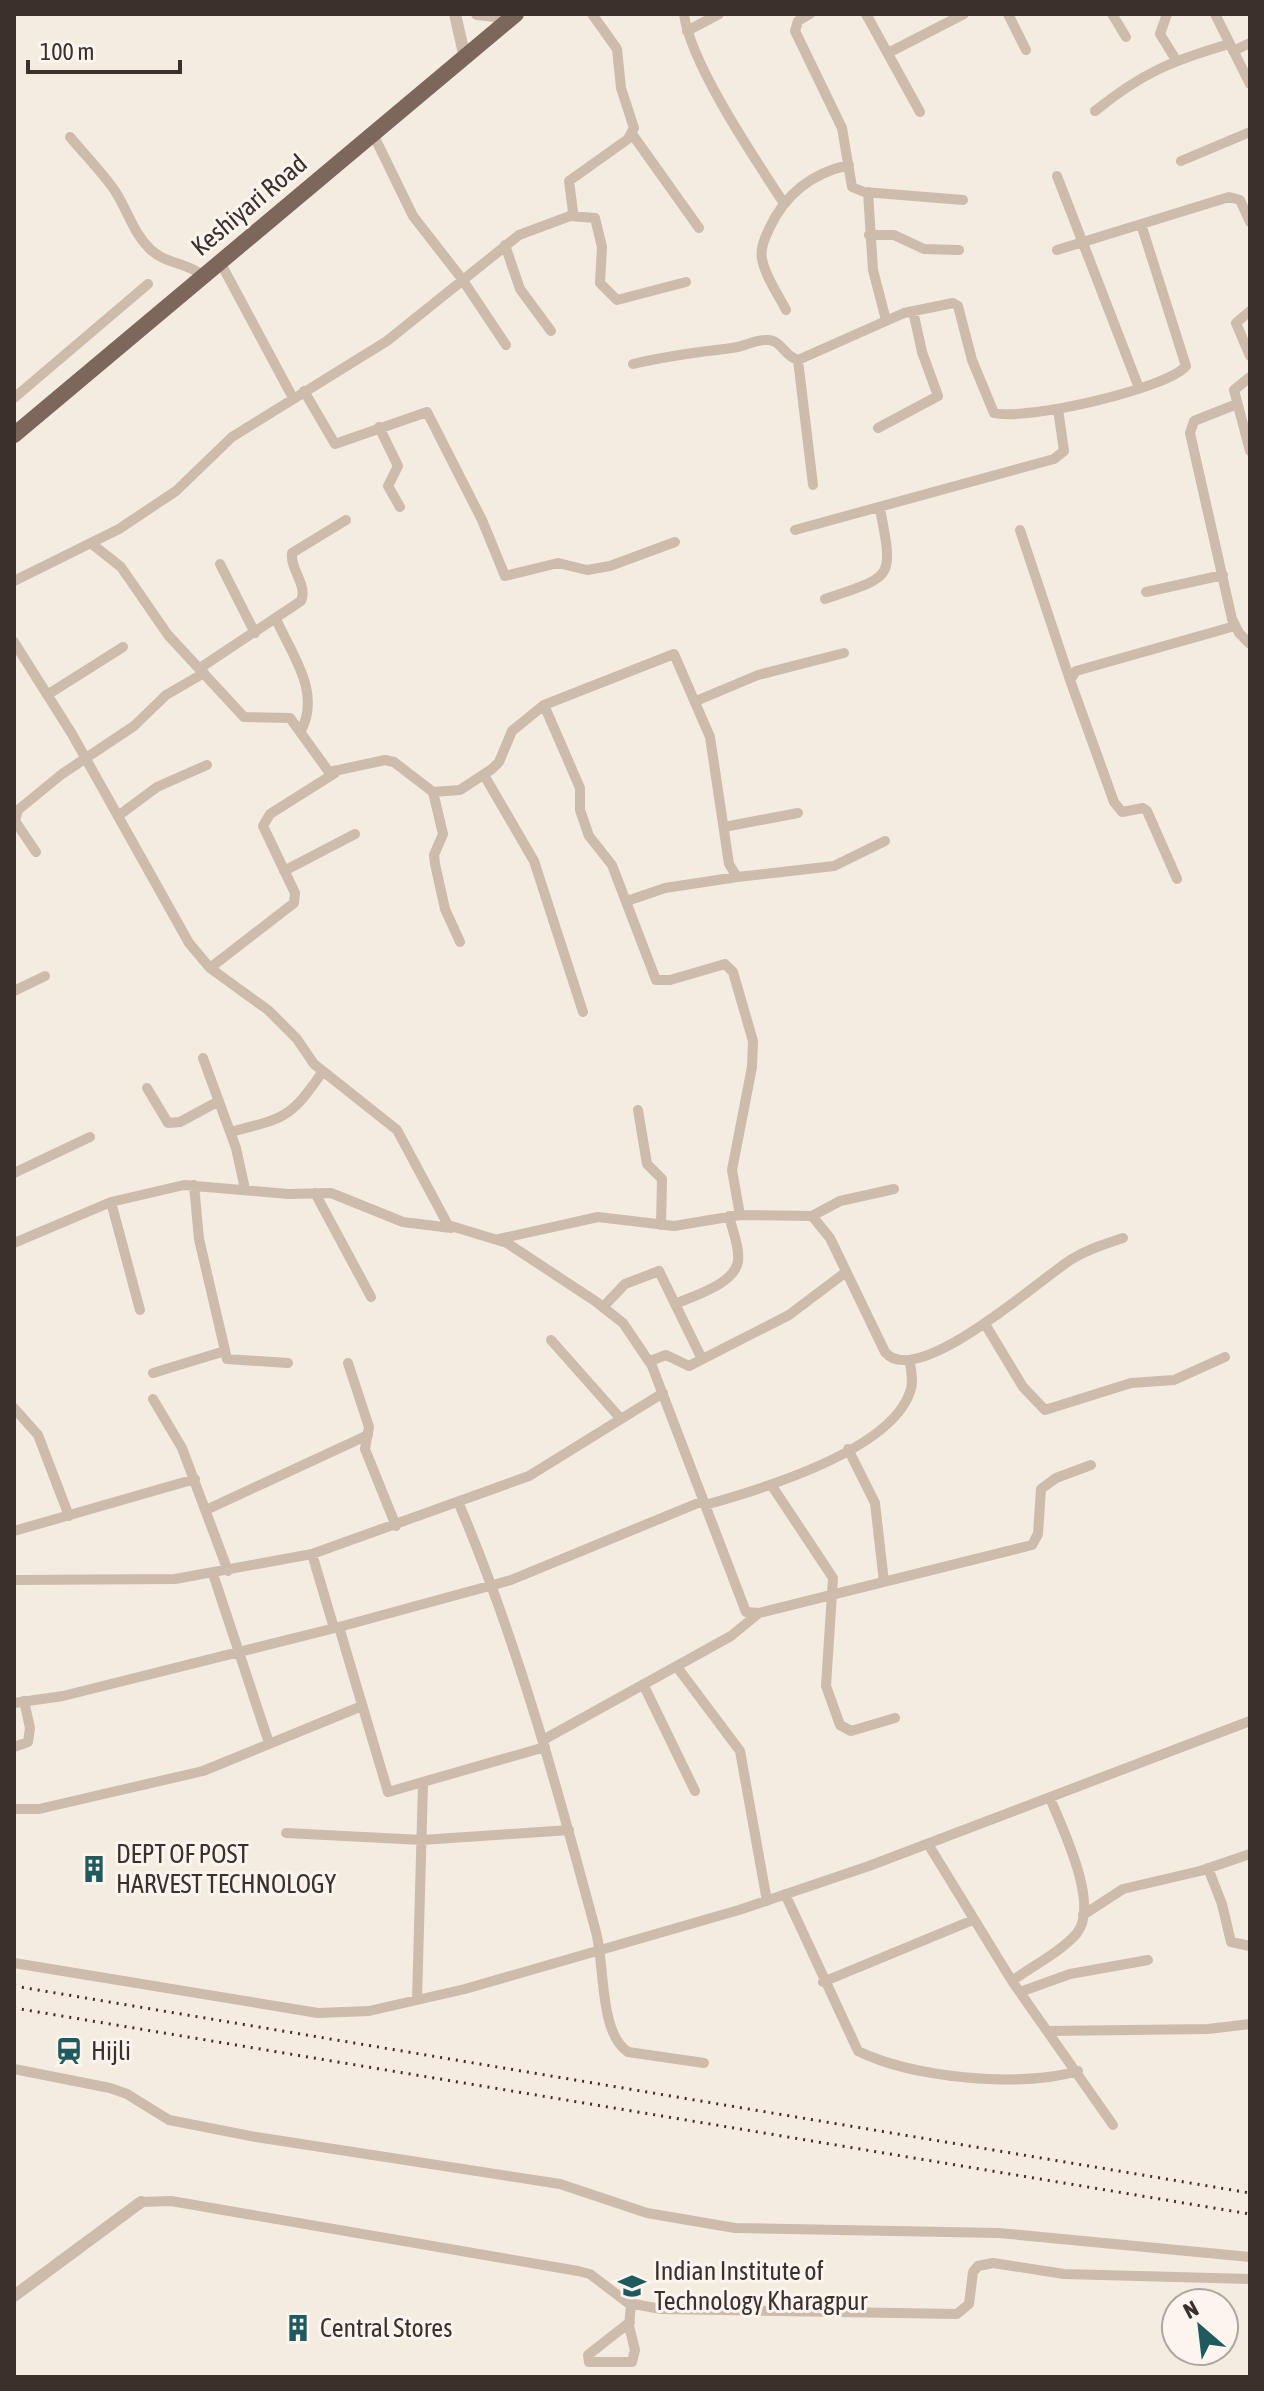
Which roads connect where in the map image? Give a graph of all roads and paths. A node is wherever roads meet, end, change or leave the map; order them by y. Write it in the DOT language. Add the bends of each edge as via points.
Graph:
graph roads {
  1 [pos="455,14"];
  2 [pos="477,14"];
  3 [pos="592,14"];
  4 [pos="684,14"];
  5 [pos="719,14"];
  6 [pos="810,14"];
  7 [pos="866,14"];
  8 [pos="964,14"];
  9 [pos="1008,14"];
  10 [pos="1112,14"];
  11 [pos="1167,14"];
  12 [pos="1215,14"];
  13 [pos="514,16"];
  14 [pos="687,31"];
  15 [pos="1126,37"];
  16 [pos="1250,43"];
  17 [pos="1231,47"];
  18 [pos="1026,50"];
  19 [pos="888,53"];
  20 [pos="465,58"];
  21 [pos="1176,60"];
  22 [pos="1250,84"];
  23 [pos="1095,111"];
  24 [pos="920,112"];
  25 [pos="1250,132"];
  26 [pos="373,134"];
  27 [pos="632,134"];
  28 [pos="70,137"];
  29 [pos="1181,161"];
  30 [pos="849,165"];
  31 [pos="1057,176"];
  32 [pos="868,192"];
  33 [pos="963,200"];
  34 [pos="783,202"];
  35 [pos="570,216"];
  36 [pos="1250,222"];
  37 [pos="1141,224"];
  38 [pos="699,228"];
  39 [pos="869,235"];
  40 [pos="1081,242"];
  41 [pos="505,245"];
  42 [pos="959,250"];
  43 [pos="1057,250"];
  44 [pos="219,260"];
  45 [pos="202,275"];
  46 [pos="462,279"];
  47 [pos="686,282"];
  48 [pos="148,284"];
  49 [pos="786,310"];
  50 [pos="913,311"];
  51 [pos="1250,311"];
  52 [pos="886,320"];
  53 [pos="551,331"];
  54 [pos="506,345"];
  55 [pos="1250,356"];
  56 [pos="798,360"];
  57 [pos="633,364"];
  58 [pos="1250,377"];
  59 [pos="1139,388"];
  60 [pos="304,391"];
  61 [pos="14,398"];
  62 [pos="293,398"];
  63 [pos="1250,405"];
  64 [pos="1238,406"];
  65 [pos="1058,409"];
  66 [pos="379,427"];
  67 [pos="878,428"];
  68 [pos="14,435"];
  69 [pos="1250,451"];
  70 [pos="813,485"];
  71 [pos="400,507"];
  72 [pos="880,509"];
  73 [pos="346,520"];
  74 [pos="795,530"];
  75 [pos="1020,530"];
  76 [pos="675,542"];
  77 [pos="92,544"];
  78 [pos="220,564"];
  79 [pos="1223,575"];
  80 [pos="14,581"];
  81 [pos="1146,592"];
  82 [pos="825,599"];
  83 [pos="276,619"];
  84 [pos="1235,626"];
  85 [pos="255,633"];
  86 [pos="14,642"];
  87 [pos="1250,644"];
  88 [pos="123,647"];
  89 [pos="844,653"];
  90 [pos="202,670"];
  91 [pos="1070,680"];
  92 [pos="47,695"];
  93 [pos="696,701"];
  94 [pos="544,705"];
  95 [pos="301,731"];
  96 [pos="86,758"];
  97 [pos="207,765"];
  98 [pos="335,773"];
  99 [pos="484,775"];
  100 [pos="433,792"];
  101 [pos="798,813"];
  102 [pos="118,816"];
  103 [pos="724,827"];
  104 [pos="355,834"];
  105 [pos="885,841"];
  106 [pos="36,852"];
  107 [pos="284,871"];
  108 [pos="737,877"];
  109 [pos="1177,879"];
  110 [pos="627,901"];
  111 [pos="460,942"];
  112 [pos="210,968"];
  113 [pos="45,976"];
  114 [pos="14,991"];
  115 [pos="583,1012"];
  116 [pos="203,1058"];
  117 [pos="323,1071"];
  118 [pos="147,1088"];
  119 [pos="219,1101"];
  120 [pos="638,1110"];
  121 [pos="230,1132"];
  122 [pos="90,1137"];
  123 [pos="14,1173"];
  124 [pos="194,1185"];
  125 [pos="245,1189"];
  126 [pos="894,1189"];
  127 [pos="315,1193"];
  128 [pos="111,1202"];
  129 [pos="734,1216"];
  130 [pos="812,1216"];
  131 [pos="661,1225"];
  132 [pos="452,1228"];
  133 [pos="1123,1238"];
  134 [pos="499,1239"];
  135 [pos="14,1243"];
  136 [pos="846,1272"];
  137 [pos="371,1297"];
  138 [pos="675,1304"];
  139 [pos="603,1307"];
  140 [pos="140,1310"];
  141 [pos="985,1324"];
  142 [pos="551,1340"];
  143 [pos="225,1351"];
  144 [pos="1225,1357"];
  145 [pos="702,1359"];
  146 [pos="650,1361"];
  147 [pos="910,1362"];
  148 [pos="288,1363"];
  149 [pos="348,1363"];
  150 [pos="153,1373"];
  151 [pos="663,1393"];
  152 [pos="153,1399"];
  153 [pos="14,1408"];
  154 [pos="621,1419"];
  155 [pos="368,1435"];
  156 [pos="848,1449"];
  157 [pos="1091,1465"];
  158 [pos="195,1479"];
  159 [pos="772,1486"];
  160 [pos="704,1503"];
  161 [pos="459,1504"];
  162 [pos="206,1510"];
  163 [pos="69,1516"];
  164 [pos="396,1526"];
  165 [pos="14,1531"];
  166 [pos="312,1554"];
  167 [pos="228,1571"];
  168 [pos="213,1574"];
  169 [pos="14,1580"];
  170 [pos="884,1582"];
  171 [pos="493,1585"];
  172 [pos="834,1594"];
  173 [pos="759,1613"];
  174 [pos="337,1628"];
  175 [pos="239,1653"];
  176 [pos="677,1667"];
  177 [pos="644,1686"];
  178 [pos="19,1702"];
  179 [pos="362,1706"];
  180 [pos="895,1718"];
  181 [pos="1245,1723"];
  182 [pos="1250,1735"];
  183 [pos="269,1743"];
  184 [pos="544,1744"];
  185 [pos="14,1747"];
  186 [pos="423,1784"];
  187 [pos="695,1791"];
  188 [pos="1050,1798"];
  189 [pos="14,1809"];
  190 [pos="569,1830"];
  191 [pos="286,1833"];
  192 [pos="422,1840"];
  193 [pos="928,1844"];
  194 [pos="1250,1854"];
  195 [pos="1208,1868"];
  196 [pos="785,1894"];
  197 [pos="767,1901"];
  198 [pos="1083,1915"];
  199 [pos="973,1920"];
  200 [pos="1250,1946"];
  201 [pos="601,1950"];
  202 [pos="1148,1960"];
  203 [pos="14,1963"];
  204 [pos="1012,1981"];
  205 [pos="823,1982"];
  206 [pos="1020,1992"];
  207 [pos="417,2000"];
  208 [pos="1250,2024"];
  209 [pos="1049,2031"];
  210 [pos="704,2063"];
  211 [pos="14,2069"];
  212 [pos="1078,2071"];
  213 [pos="1113,2125"];
  214 [pos="141,2202"];
  215 [pos="1250,2257"];
  216 [pos="1250,2279"];
  217 [pos="14,2296"];
  218 [pos="631,2305"];
  219 [pos="630,2322"];
  1 -- 20 [label="street"];
  2 -- 13 [label="street"];
  3 -- 27 [label="street" via="617,49"];
  4 -- 14 [label="street"];
  5 -- 14 [label="street"];
  6 -- 30 [label="street" via="798,21 795,31 837,116"];
  7 -- 19 [label="street"];
  8 -- 19 [label="street"];
  9 -- 18 [label="street"];
  10 -- 15 [label="street"];
  11 -- 21 [label="street" via="1160,34"];
  12 -- 17 [label="street"];
  13 -- 20 [label="main road, Keshiyari Road"];
  14 -- 34 [label="street" via="745,144"];
  16 -- 17 [label="street"];
  17 -- 21 [label="street"];
  17 -- 22 [label="street"];
  19 -- 24 [label="street"];
  20 -- 26 [label="main road, Keshiyari Road"];
  21 -- 23 [label="street" via="1137,77"];
  25 -- 29 [label="street"];
  26 -- 44 [label="main road, Keshiyari Road"];
  26 -- 46 [label="street" via="413,216"];
  27 -- 35 [label="street" via="569,181"];
  27 -- 38 [label="street"];
  28 -- 45 [label="street" via="116,193 150,250"];
  30 -- 32 [label="street" via="852,187"];
  30 -- 34 [label="street" via="816,177"];
  31 -- 40 [label="street"];
  32 -- 33 [label="street"];
  32 -- 39 [label="street"];
  34 -- 49 [label="street" via="761,256"];
  35 -- 41 [label="street" via="535,227"];
  35 -- 47 [label="street" via="595,218 602,247 600,283 617,300"];
  36 -- 37 [label="street" via="1240,200 1229,197"];
  37 -- 40 [label="street"];
  37 -- 59 [label="street" via="1186,366"];
  39 -- 42 [label="street" via="894,235 924,249"];
  39 -- 52 [label="street"];
  40 -- 43 [label="street"];
  40 -- 59 [label="street"];
  41 -- 46 [label="street"];
  41 -- 53 [label="street" via="520,289"];
  44 -- 45 [label="main road, Keshiyari Road"];
  44 -- 62 [label="street"];
  45 -- 68 [label="main road, Keshiyari Road"];
  46 -- 54 [label="street"];
  46 -- 60 [label="street" via="387,341"];
  48 -- 61 [label="street"];
  50 -- 52 [label="street"];
  50 -- 65 [label="street" via="948,303 958,306 994,413"];
  50 -- 67 [label="street" via="938,396"];
  51 -- 55 [label="street" via="1236,323"];
  52 -- 56 [label="street"];
  56 -- 57 [label="street" via="765,339"];
  56 -- 70 [label="street"];
  58 -- 64 [label="street" via="1236,386"];
  59 -- 65 [label="street"];
  60 -- 62 [label="street"];
  60 -- 66 [label="street" via="335,444"];
  62 -- 77 [label="street" via="232,437 176,491"];
  63 -- 64 [label="street"];
  64 -- 69 [label="street"];
  64 -- 79 [label="street" via="1190,426"];
  65 -- 72 [label="street" via="1061,456"];
  66 -- 71 [label="street" via="398,466 388,486"];
  66 -- 76 [label="street" via="427,412 505,576 558,563 587,570 610,566"];
  72 -- 74 [label="street"];
  72 -- 82 [label="street" via="885,573 872,583"];
  73 -- 83 [label="street" via="292,553 304,596"];
  75 -- 91 [label="street"];
  77 -- 80 [label="street"];
  77 -- 90 [label="street" via="121,567 168,635"];
  78 -- 85 [label="street"];
  79 -- 81 [label="street"];
  79 -- 84 [label="street"];
  83 -- 85 [label="street"];
  83 -- 95 [label="street" via="309,692 310,712"];
  84 -- 87 [label="street"];
  84 -- 91 [label="street" via="1076,671"];
  85 -- 90 [label="street"];
  86 -- 92 [label="street"];
  88 -- 92 [label="street"];
  89 -- 93 [label="street" via="758,675"];
  90 -- 95 [label="street" via="244,717 284,716"];
  90 -- 96 [label="street"];
  91 -- 109 [label="street" via="1114,802 1122,812 1147,811"];
  92 -- 96 [label="street"];
  93 -- 94 [label="street" via="678,658 668,654"];
  93 -- 103 [label="street" via="713,752"];
  94 -- 99 [label="street" via="512,731 499,762"];
  94 -- 110 [label="street" via="580,788 580,810 589,836 612,865"];
  95 -- 98 [label="street" via="324,768"];
  96 -- 102 [label="street"];
  96 -- 106 [label="street" via="18,810 15,821"];
  97 -- 102 [label="street" via="157,787"];
  98 -- 100 [label="street" via="385,760"];
  98 -- 107 [label="street" via="266,819 264,831"];
  99 -- 100 [label="street" via="460,790"];
  99 -- 115 [label="street" via="534,861"];
  100 -- 111 [label="street" via="443,834 435,864 445,909"];
  101 -- 103 [label="street"];
  102 -- 112 [label="street" via="189,943"];
  103 -- 108 [label="street" via="729,864"];
  104 -- 107 [label="street"];
  105 -- 108 [label="street" via="825,868"];
  107 -- 112 [label="street" via="295,893 291,907"];
  108 -- 110 [label="street" via="665,888"];
  110 -- 129 [label="street" via="656,980 730,966 753,1041 732,1170"];
  112 -- 117 [label="street" via="268,1010"];
  113 -- 114 [label="street"];
  116 -- 119 [label="street"];
  117 -- 121 [label="street" via="287,1116"];
  117 -- 132 [label="street" via="397,1130"];
  118 -- 119 [label="street" via="168,1123"];
  119 -- 121 [label="street"];
  120 -- 131 [label="street" via="647,1164 662,1179"];
  121 -- 125 [label="street"];
  122 -- 123 [label="street"];
  124 -- 125 [label="street"];
  124 -- 128 [label="street"];
  124 -- 143 [label="street" via="199,1239"];
  125 -- 127 [label="street"];
  126 -- 130 [label="street" via="840,1201"];
  127 -- 132 [label="street" via="345,1197 418,1226"];
  127 -- 137 [label="street"];
  128 -- 135 [label="street"];
  128 -- 140 [label="street"];
  129 -- 130 [label="street"];
  129 -- 131 [label="street"];
  129 -- 138 [label="street" via="736,1268 719,1283"];
  130 -- 136 [label="street" via="823,1226"];
  131 -- 134 [label="street" via="582,1218"];
  132 -- 134 [label="street"];
  133 -- 141 [label="street" via="1070,1261"];
  134 -- 139 [label="street"];
  136 -- 145 [label="street" via="789,1315"];
  136 -- 147 [label="street" via="885,1352 896,1361"];
  138 -- 139 [label="street" via="655,1271 625,1284"];
  138 -- 145 [label="street"];
  139 -- 146 [label="street" via="623,1323"];
  141 -- 144 [label="street" via="1023,1387 1045,1410 1131,1383 1174,1380"];
  141 -- 147 [label="street"];
  142 -- 154 [label="street"];
  143 -- 148 [label="street" via="231,1362"];
  143 -- 150 [label="street"];
  145 -- 146 [label="street" via="684,1366 666,1355"];
  146 -- 151 [label="street"];
  147 -- 156 [label="street" via="908,1397 884,1426"];
  149 -- 155 [label="street"];
  151 -- 154 [label="street"];
  151 -- 160 [label="street"];
  152 -- 158 [label="street"];
  153 -- 163 [label="street" via="38,1435"];
  154 -- 161 [label="street" via="543,1469"];
  155 -- 162 [label="street"];
  155 -- 164 [label="street" via="365,1449"];
  156 -- 159 [label="street"];
  156 -- 170 [label="street" via="875,1503"];
  157 -- 170 [label="street" via="1045,1483 1032,1545"];
  158 -- 162 [label="street"];
  158 -- 163 [label="street"];
  159 -- 160 [label="street"];
  159 -- 172 [label="street" via="830,1571"];
  160 -- 171 [label="street"];
  160 -- 173 [label="street" via="743,1608"];
  161 -- 164 [label="street"];
  161 -- 171 [label="street"];
  162 -- 167 [label="street"];
  163 -- 165 [label="street"];
  164 -- 166 [label="street"];
  166 -- 167 [label="street"];
  166 -- 174 [label="street"];
  167 -- 168 [label="street"];
  168 -- 169 [label="street"];
  168 -- 175 [label="street"];
  170 -- 172 [label="street"];
  171 -- 174 [label="street"];
  171 -- 184 [label="street"];
  172 -- 173 [label="street"];
  172 -- 180 [label="street" via="826,1686 840,1725 851,1731"];
  173 -- 176 [label="street" via="739,1632"];
  174 -- 175 [label="street"];
  174 -- 179 [label="street"];
  175 -- 178 [label="street"];
  175 -- 183 [label="street"];
  176 -- 177 [label="street"];
  176 -- 197 [label="street" via="740,1751"];
  177 -- 184 [label="street"];
  177 -- 187 [label="street"];
  178 -- 185 [label="street" via="30,1736"];
  179 -- 183 [label="street"];
  179 -- 186 [label="street" via="388,1792"];
  181 -- 182 [label="street"];
  181 -- 188 [label="street"];
  183 -- 189 [label="street" via="180,1777 39,1809"];
  184 -- 186 [label="street"];
  184 -- 190 [label="street"];
  186 -- 192 [label="street"];
  188 -- 193 [label="street"];
  188 -- 198 [label="street" via="1077,1868"];
  190 -- 192 [label="street"];
  190 -- 201 [label="street"];
  191 -- 192 [label="street"];
  192 -- 207 [label="street"];
  193 -- 196 [label="street"];
  193 -- 199 [label="street"];
  194 -- 195 [label="street"];
  195 -- 198 [label="street" via="1123,1889"];
  195 -- 200 [label="street" via="1231,1942"];
  196 -- 197 [label="street"];
  196 -- 205 [label="street"];
  197 -- 201 [label="street"];
  198 -- 204 [label="street" via="1074,1936"];
  199 -- 204 [label="street"];
  199 -- 205 [label="street"];
  201 -- 207 [label="street"];
  201 -- 210 [label="street" via="608,2021 622,2047"];
  202 -- 206 [label="street" via="1070,1974"];
  203 -- 207 [label="street" via="335,2014"];
  204 -- 206 [label="street"];
  205 -- 212 [label="street" via="851,2042 866,2055 907,2069 1022,2080"];
  206 -- 209 [label="street"];
  208 -- 209 [label="street"];
  209 -- 212 [label="street"];
  211 -- 215 [label="street" via="110,2088 169,2120 560,2184 638,2210 735,2228 999,2233"];
  212 -- 213 [label="street"];
  214 -- 217 [label="street"];
  214 -- 218 [label="street" via="171,2201 578,2271 597,2278"];
  216 -- 218 [label="street" via="1064,2274 993,2263 973,2272 969,2304 957,2314 760,2313"];
  218 -- 219 [label="street"];
  219 -- 219 [label="street" via="632,2362 589,2362 593,2348"];
}
